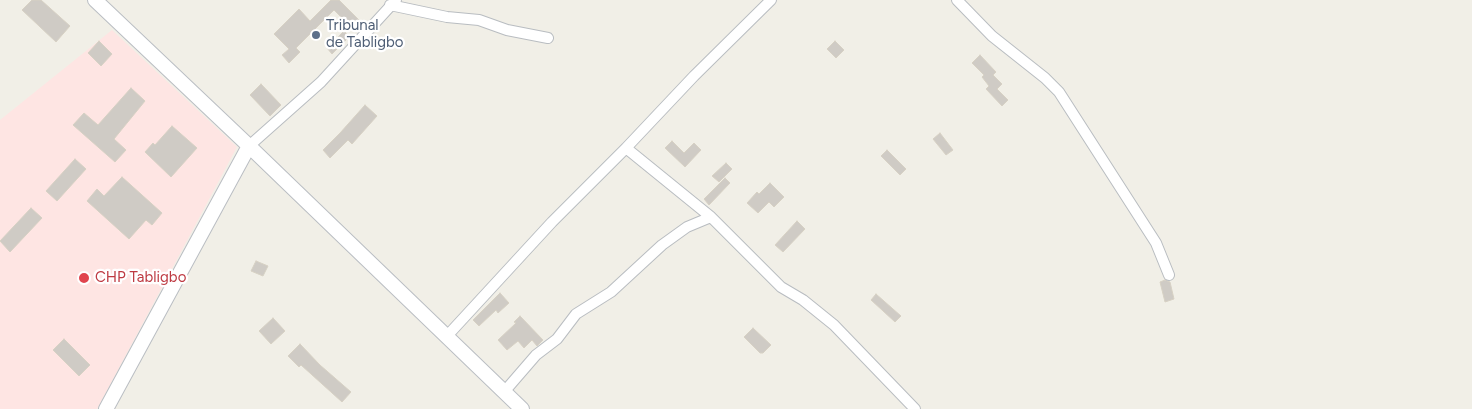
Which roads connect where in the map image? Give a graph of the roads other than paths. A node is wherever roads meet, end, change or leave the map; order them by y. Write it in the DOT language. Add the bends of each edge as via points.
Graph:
graph roads {
  1 [pos="95,0"];
  2 [pos="771,0"];
  3 [pos="957,0"];
  4 [pos="393,3"];
  5 [pos="548,38"];
  6 [pos="249,146"];
  7 [pos="626,148"];
  8 [pos="711,217"];
  9 [pos="1169,275"];
  10 [pos="447,336"];
  11 [pos="504,392"];
  12 [pos="106,409"];
  13 [pos="522,409"];
  14 [pos="915,409"];
  1 -- 6 [label="street"];
  2 -- 7 [label="street"];
  3 -- 9 [label="street" via="992,36 1059,92 1156,243"];
  4 -- 5 [label="street"];
  4 -- 6 [label="street" via="321,82"];
  6 -- 10 [label="street"];
  6 -- 12 [label="street"];
  7 -- 8 [label="street"];
  7 -- 10 [label="street" via="552,222"];
  8 -- 11 [label="street" via="687,227 662,244 611,292 576,314 557,340 536,355"];
  8 -- 14 [label="street" via="781,287 834,325"];
  10 -- 11 [label="street"];
  11 -- 13 [label="street"];
}
